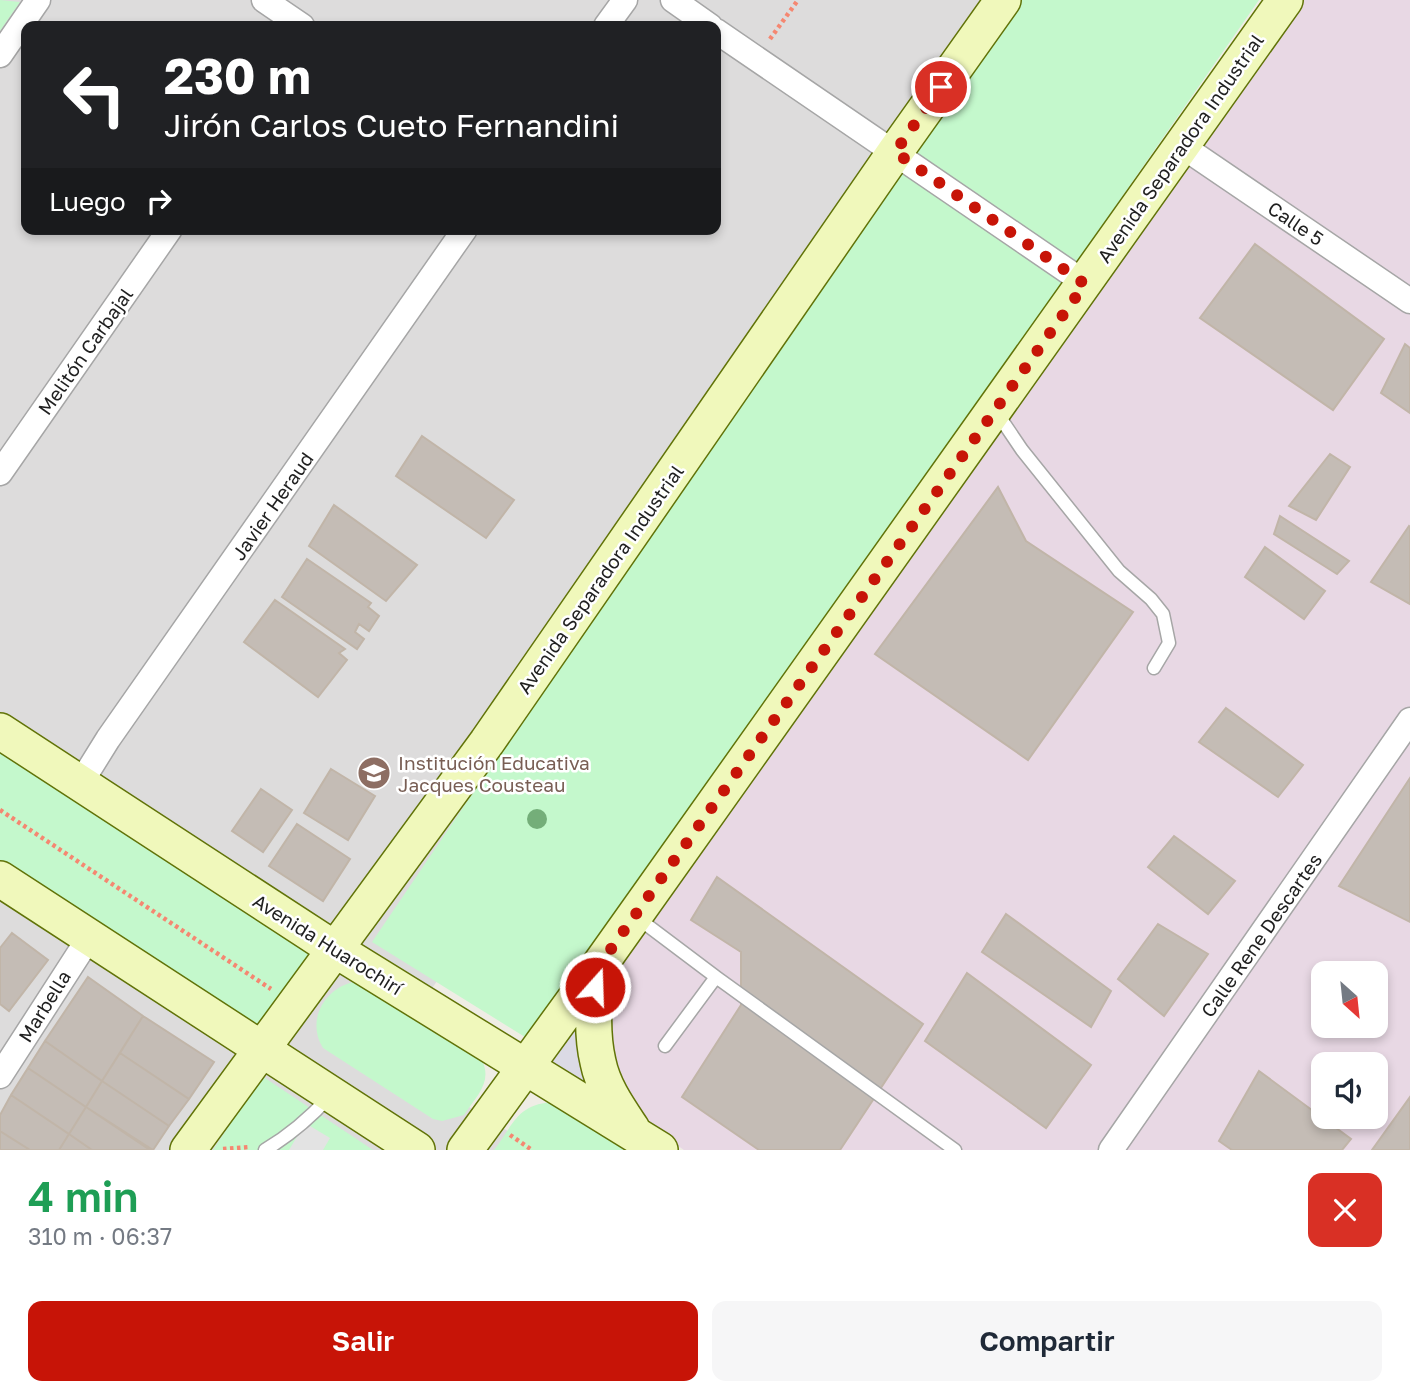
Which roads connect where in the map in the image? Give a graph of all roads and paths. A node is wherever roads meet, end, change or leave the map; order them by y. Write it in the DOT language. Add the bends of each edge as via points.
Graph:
graph roads {
  1 [pos="38,0"];
  2 [pos="264,0"];
  3 [pos="625,0"];
  4 [pos="673,0"];
  5 [pos="798,0"];
  6 [pos="1003,0"];
  7 [pos="1284,0"];
  8 [pos="23,21"];
  9 [pos="295,21"];
  10 [pos="610,21"];
  11 [pos="703,21"];
  12 [pos="21,25"];
  13 [pos="721,34"];
  14 [pos="0,55"];
  15 [pos="756,59"];
  16 [pos="1182,146"];
  17 [pos="895,152"];
  18 [pos="166,235"];
  19 [pos="462,235"];
  20 [pos="1085,284"];
  21 [pos="1410,301"];
  22 [pos="995,410"];
  23 [pos="5,457"];
  24 [pos="1153,668"];
  25 [pos="1410,720"];
  26 [pos="0,731"];
  27 [pos="80,784"];
  28 [pos="0,810"];
  29 [pos="0,879"];
  30 [pos="635,916"];
  31 [pos="89,938"];
  32 [pos="336,950"];
  33 [pos="596,970"];
  34 [pos="716,977"];
  35 [pos="272,990"];
  36 [pos="665,1046"];
  37 [pos="262,1049"];
  38 [pos="524,1068"];
  39 [pos="0,1076"];
  40 [pos="330,1096"];
  41 [pos="506,1132"];
  42 [pos="647,1141"];
  43 [pos="189,1150"];
  44 [pos="265,1150"];
  45 [pos="417,1150"];
  46 [pos="465,1150"];
  47 [pos="533,1150"];
  48 [pos="955,1150"];
  49 [pos="1111,1150"];
  1 -- 8 [label="street"];
  2 -- 9 [label="street"];
  3 -- 10 [label="street"];
  4 -- 11 [label="street"];
  5 -- 15 [label="path"];
  6 -- 17 [label="main road, Avenida Separadora Industrial"];
  7 -- 16 [label="main road, Avenida Separadora Industrial"];
  12 -- 14 [label="street"];
  13 -- 15 [label="street"];
  15 -- 17 [label="street"];
  16 -- 20 [label="main road, Avenida Separadora Industrial"];
  16 -- 21 [label="street, Calle 5"];
  17 -- 20 [label="street"];
  17 -- 32 [label="main road, Avenida Separadora Industrial" via="487,743"];
  18 -- 23 [label="street, Melitón Carbajal"];
  19 -- 27 [label="street, Javier Heraud"];
  20 -- 22 [label="main road, Avenida Separadora Industrial"];
  22 -- 24 [label="lane" via="1119,571 1163,614 1169,643"];
  22 -- 30 [label="main road, Avenida Separadora Industrial"];
  25 -- 49 [label="street, Calle Rene Descartes"];
  26 -- 27 [label="main road, Avenida Huarochirí"];
  27 -- 32 [label="main road, Avenida Huarochirí"];
  28 -- 35 [label="path"];
  29 -- 31 [label="main road"];
  30 -- 33 [label="main road, Avenida Separadora Industrial"];
  30 -- 34 [label="lane"];
  31 -- 37 [label="main road"];
  31 -- 39 [label="street, Marbella"];
  32 -- 37 [label="main road, Avenida Separadora Industrial"];
  32 -- 38 [label="main road, Avenida Huarochirí"];
  33 -- 38 [label="main road, Avenida Separadora Industrial"];
  33 -- 42 [label="main road" via="598,1062 612,1099"];
  34 -- 36 [label="lane"];
  34 -- 48 [label="lane"];
  37 -- 40 [label="main road"];
  37 -- 43 [label="main road, Avenida Separadora Industrial"];
  38 -- 42 [label="main road, Avenida Huarochirí"];
  38 -- 46 [label="main road, Avenida Separadora Industrial"];
  40 -- 44 [label="lane" via="311,1117"];
  40 -- 45 [label="main road"];
  41 -- 47 [label="path"];
}
